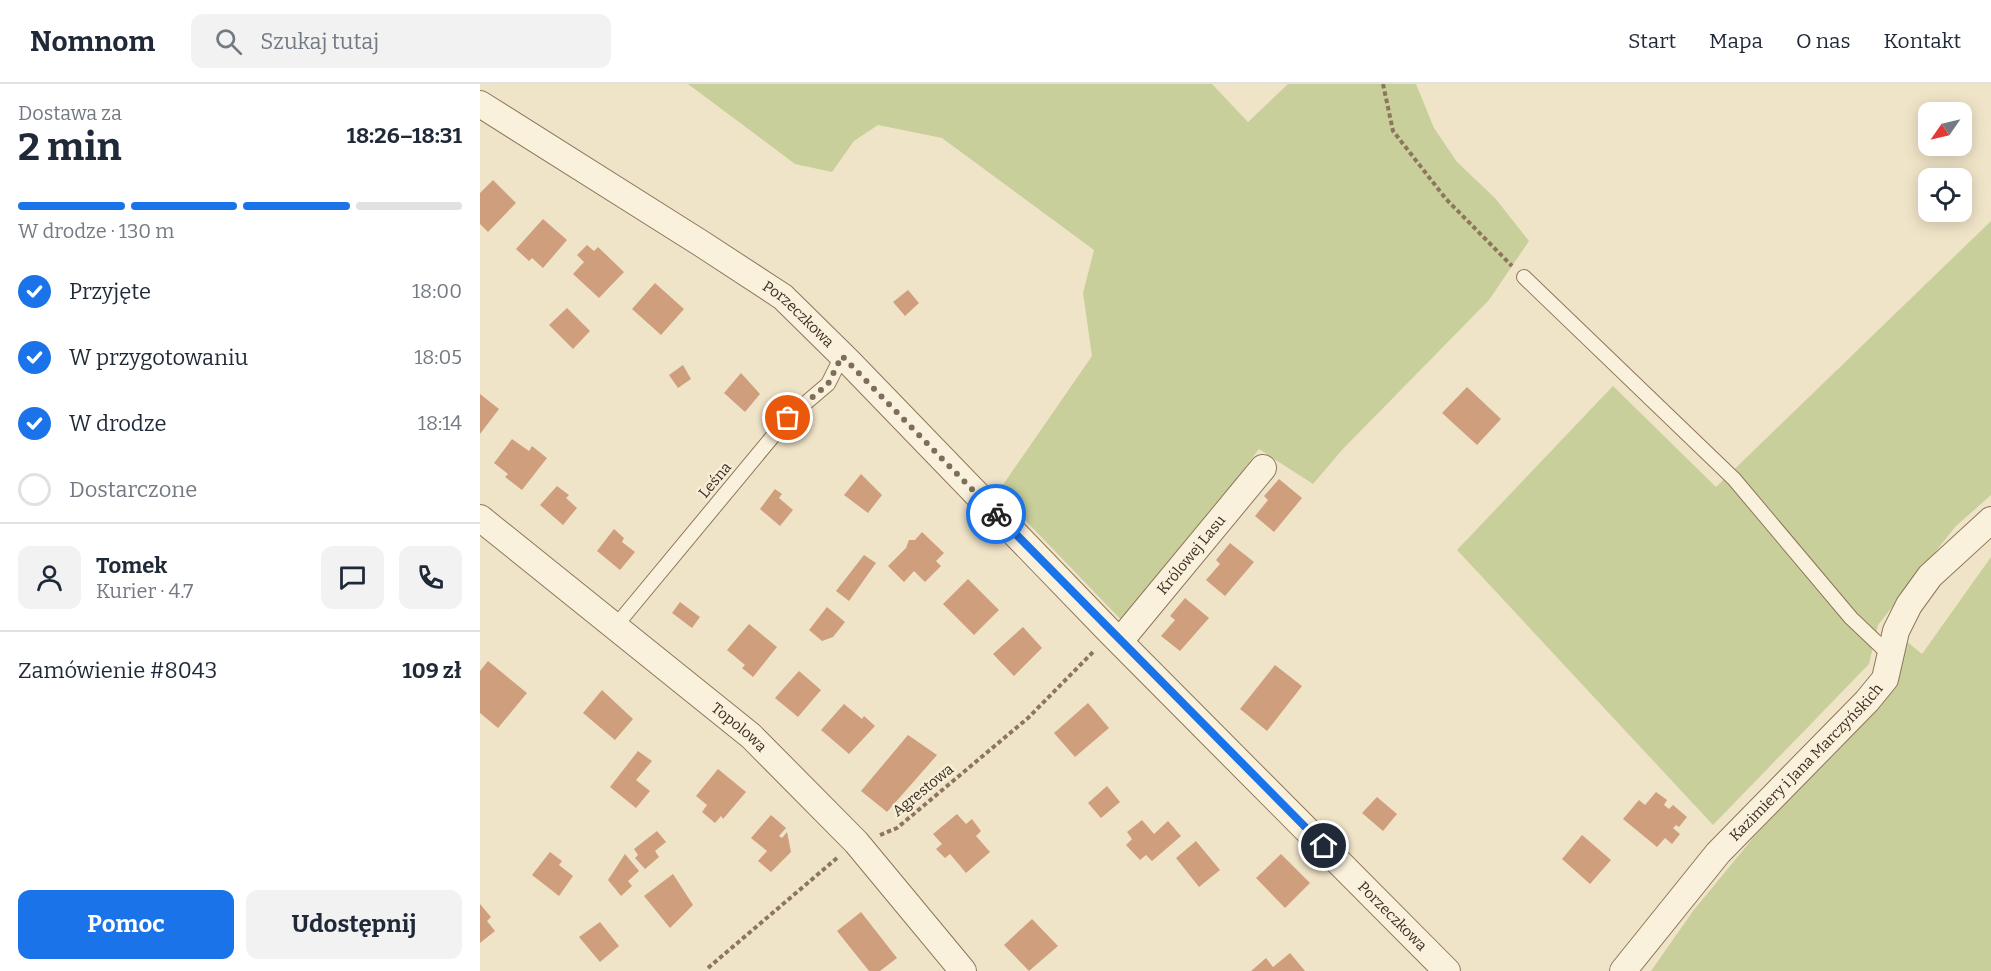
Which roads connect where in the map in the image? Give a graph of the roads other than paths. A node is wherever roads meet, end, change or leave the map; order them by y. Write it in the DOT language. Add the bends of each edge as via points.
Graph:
graph roads {
  1 [pos="480,104"];
  2 [pos="1524,277"];
  3 [pos="842,356"];
  4 [pos="1263,468"];
  5 [pos="480,519"];
  6 [pos="1991,520"];
  7 [pos="614,627"];
  8 [pos="1116,637"];
  9 [pos="1891,656"];
  10 [pos="963,971"];
  11 [pos="1446,971"];
  12 [pos="1623,971"];
  1 -- 3 [label="street, Porzeczkowa" via="753,276 783,297"];
  2 -- 9 [label="lane" via="1734,479 1851,618"];
  3 -- 7 [label="lane, Leśna" via="828,384 788,418"];
  3 -- 8 [label="street, Porzeczkowa"];
  4 -- 8 [label="street, Królowej Lasu"];
  5 -- 7 [label="street, Topolowa"];
  6 -- 9 [label="street, Kazimiery i Jana Marczyńskich" via="1930,576 1896,631"];
  7 -- 10 [label="street, Topolowa" via="752,736 856,842"];
  8 -- 11 [label="street, Porzeczkowa"];
  9 -- 12 [label="street, Kazimiery i Jana Marczyńskich" via="1884,679 1867,701 1718,853"];
}
